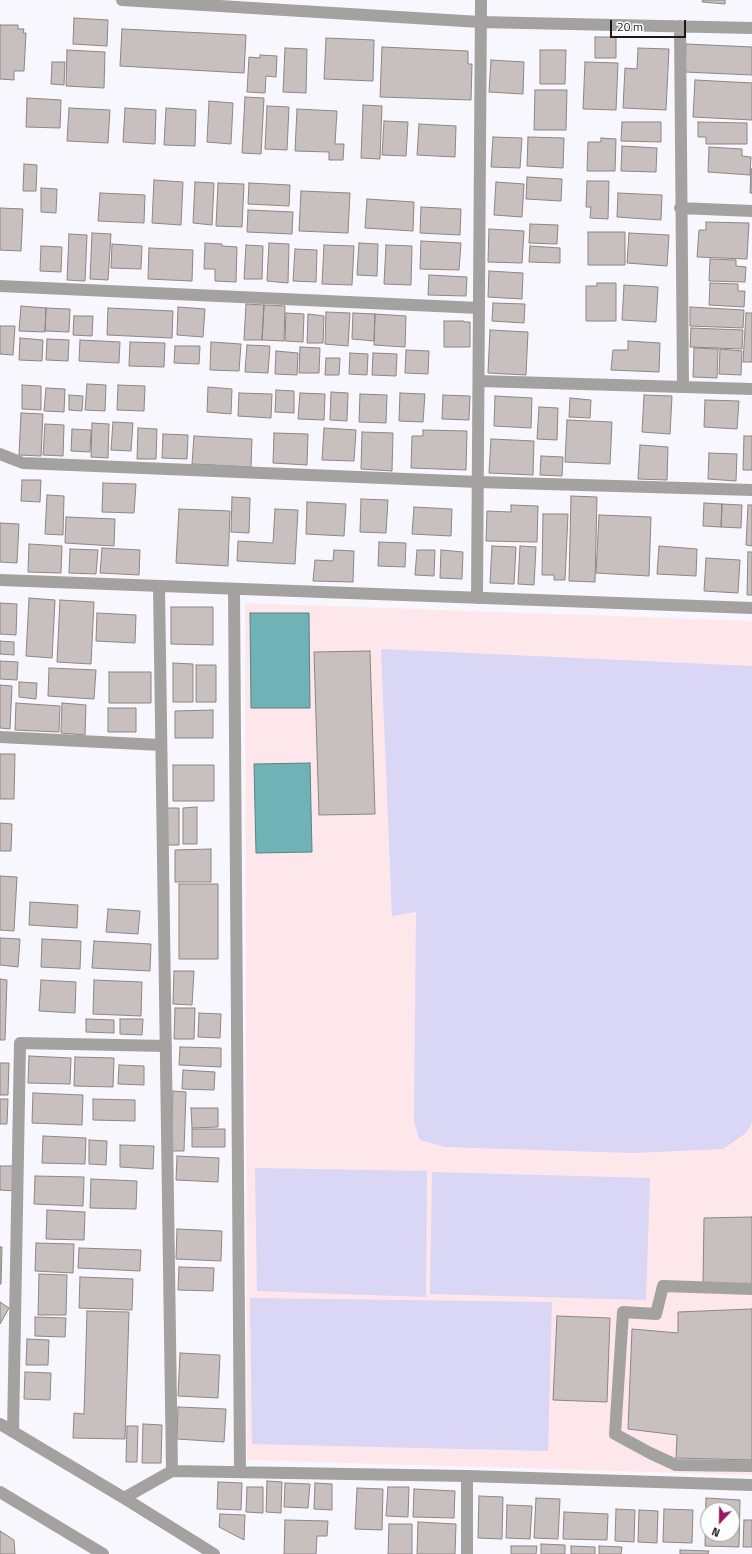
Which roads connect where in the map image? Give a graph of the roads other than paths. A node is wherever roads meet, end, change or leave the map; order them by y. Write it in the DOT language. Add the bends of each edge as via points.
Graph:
graph roads {
  1 [pos="122,0"];
  2 [pos="481,0"];
  3 [pos="253,4"];
  4 [pos="480,22"];
  5 [pos="680,26"];
  6 [pos="752,28"];
  7 [pos="680,208"];
  8 [pos="752,211"];
  9 [pos="0,286"];
  10 [pos="479,308"];
  11 [pos="479,381"];
  12 [pos="682,387"];
  13 [pos="752,388"];
  14 [pos="0,454"];
  15 [pos="478,482"];
  16 [pos="752,490"];
  17 [pos="0,580"];
  18 [pos="159,586"];
  19 [pos="234,589"];
  20 [pos="477,598"];
  21 [pos="752,608"];
  22 [pos="0,737"];
  23 [pos="161,745"];
  24 [pos="166,1046"];
  25 [pos="752,1288"];
  26 [pos="0,1424"];
  27 [pos="12,1432"];
  28 [pos="752,1466"];
  29 [pos="172,1471"];
  30 [pos="240,1472"];
  31 [pos="467,1476"];
  32 [pos="752,1485"];
  33 [pos="0,1492"];
  34 [pos="124,1498"];
  35 [pos="103,1554"];
  36 [pos="214,1554"];
  37 [pos="467,1554"];
  1 -- 3 [label="street"];
  2 -- 4 [label="street"];
  3 -- 4 [label="street"];
  4 -- 5 [label="street"];
  4 -- 10 [label="street"];
  5 -- 6 [label="street"];
  5 -- 7 [label="street"];
  7 -- 8 [label="street"];
  7 -- 12 [label="street"];
  9 -- 10 [label="street"];
  10 -- 11 [label="street"];
  11 -- 12 [label="street"];
  11 -- 15 [label="street"];
  12 -- 13 [label="street"];
  14 -- 15 [label="street" via="23,463"];
  15 -- 16 [label="street"];
  15 -- 20 [label="street"];
  17 -- 18 [label="street"];
  18 -- 19 [label="street"];
  18 -- 23 [label="street"];
  19 -- 20 [label="street"];
  19 -- 30 [label="street"];
  20 -- 21 [label="street"];
  22 -- 23 [label="street"];
  23 -- 24 [label="street"];
  24 -- 27 [label="street" via="20,1043"];
  24 -- 29 [label="street"];
  25 -- 28 [label="street" via="663,1286 656,1314 623,1312 615,1434 676,1465"];
  26 -- 27 [label="street"];
  27 -- 34 [label="street"];
  29 -- 30 [label="street"];
  29 -- 34 [label="street"];
  30 -- 31 [label="street"];
  31 -- 32 [label="street"];
  31 -- 37 [label="street"];
  33 -- 35 [label="street"];
  34 -- 36 [label="street"];
}
